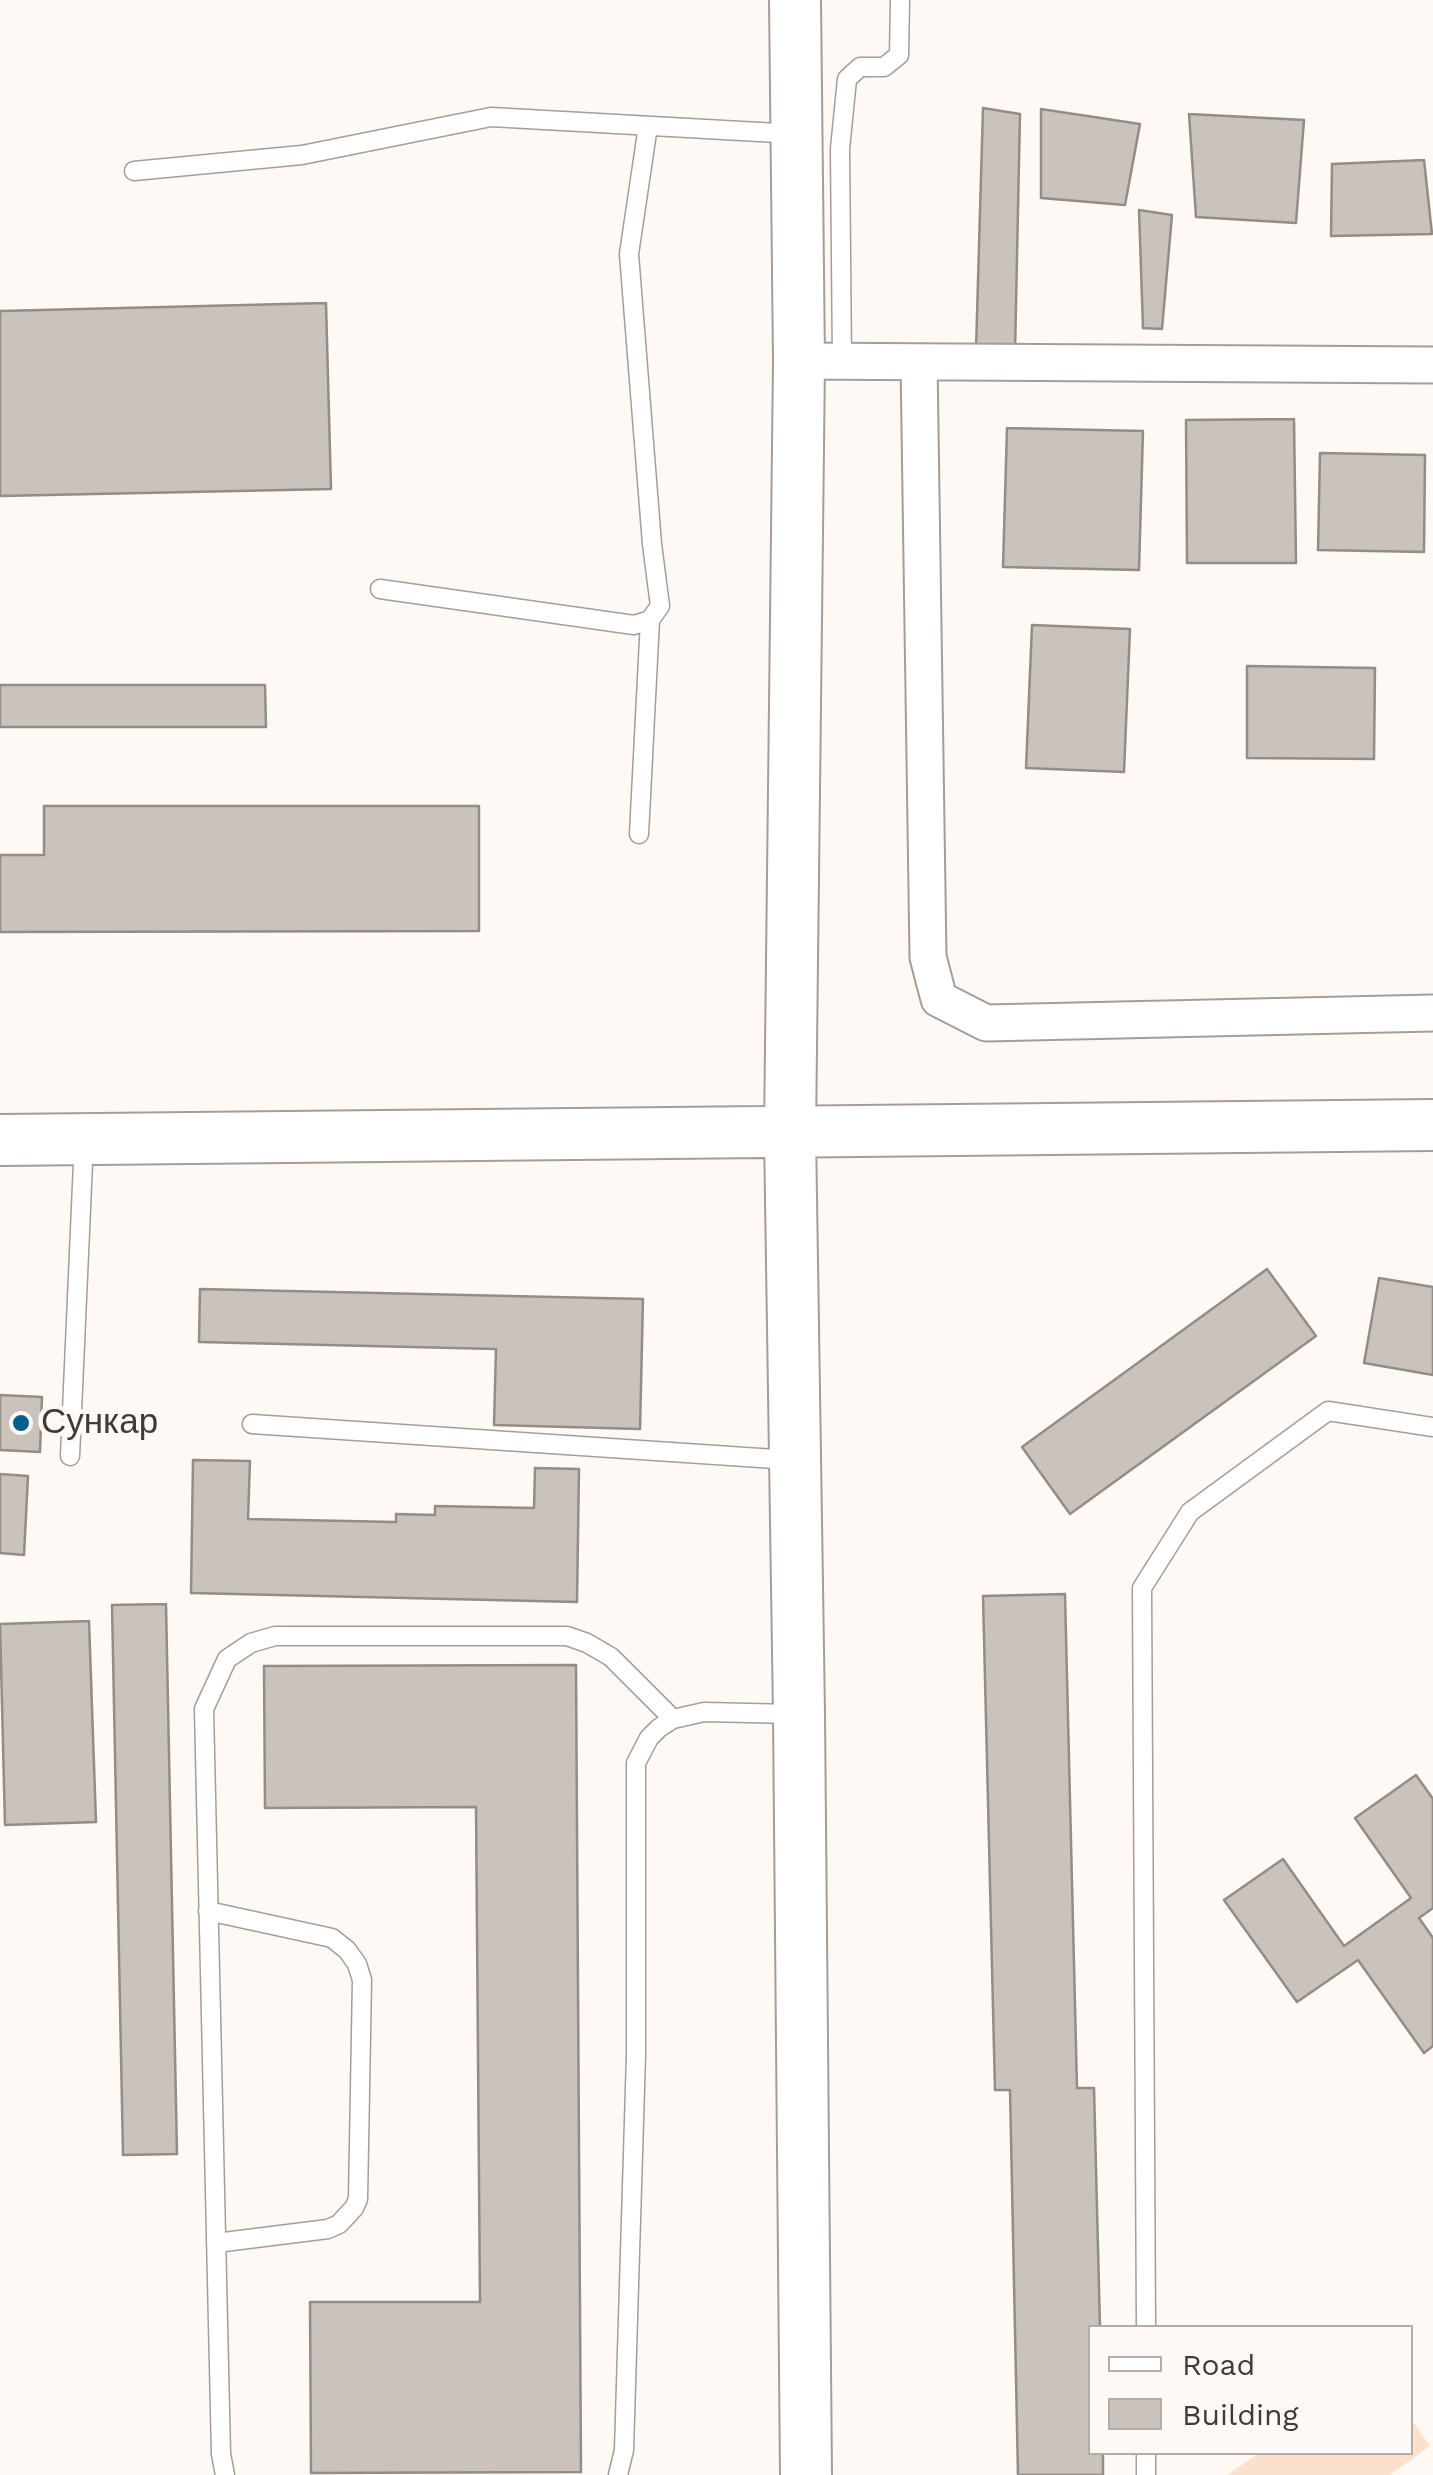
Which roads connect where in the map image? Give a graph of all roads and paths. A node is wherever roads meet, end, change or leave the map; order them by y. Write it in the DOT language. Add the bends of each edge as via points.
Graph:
graph roads {
  1 [pos="795,0"];
  2 [pos="900,0"];
  3 [pos="648,126"];
  4 [pos="796,134"];
  5 [pos="134,171"];
  6 [pos="821,362"];
  7 [pos="919,362"];
  8 [pos="1433,365"];
  9 [pos="380,588"];
  10 [pos="650,620"];
  11 [pos="639,834"];
  12 [pos="1433,1013"];
  13 [pos="1433,1125"];
  14 [pos="790,1132"];
  15 [pos="84,1139"];
  16 [pos="0,1140"];
  17 [pos="252,1424"];
  18 [pos="1433,1427"];
  19 [pos="70,1456"];
  20 [pos="795,1460"];
  21 [pos="799,1714"];
  22 [pos="673,1719"];
  23 [pos="208,1912"];
  24 [pos="216,2244"];
  25 [pos="1146,2325"];
  26 [pos="225,2475"];
  27 [pos="618,2475"];
  28 [pos="806,2475"];
  1 -- 4 [label="street"];
  2 -- 6 [label="lane" via="899,55 884,66 860,67 847,79"];
  3 -- 4 [label="lane"];
  3 -- 5 [label="lane" via="491,117 302,155"];
  3 -- 10 [label="lane" via="629,254 660,606"];
  4 -- 6 [label="street"];
  6 -- 7 [label="street"];
  6 -- 14 [label="street"];
  7 -- 8 [label="street"];
  7 -- 12 [label="street" via="928,957 939,999 986,1023"];
  9 -- 10 [label="lane" via="634,625"];
  10 -- 11 [label="lane"];
  13 -- 14 [label="street"];
  14 -- 15 [label="street"];
  14 -- 20 [label="street"];
  15 -- 16 [label="street"];
  15 -- 19 [label="lane"];
  17 -- 20 [label="lane"];
  18 -- 25 [label="lane" via="1328,1411 1190,1512 1142,1588"];
  20 -- 21 [label="street"];
  21 -- 22 [label="lane" via="704,1712"];
  21 -- 28 [label="street"];
  22 -- 23 [label="lane" via="611,1657 567,1636 275,1636 251,1642 228,1659 204,1710"];
  22 -- 27 [label="lane" via="649,1738 636,1763 636,2054"];
  23 -- 24 [label="lane"];
  23 -- 24 [label="lane" via="332,1938 357,1964 362,1980 354,2208 328,2228"];
  24 -- 26 [label="lane"];
}
